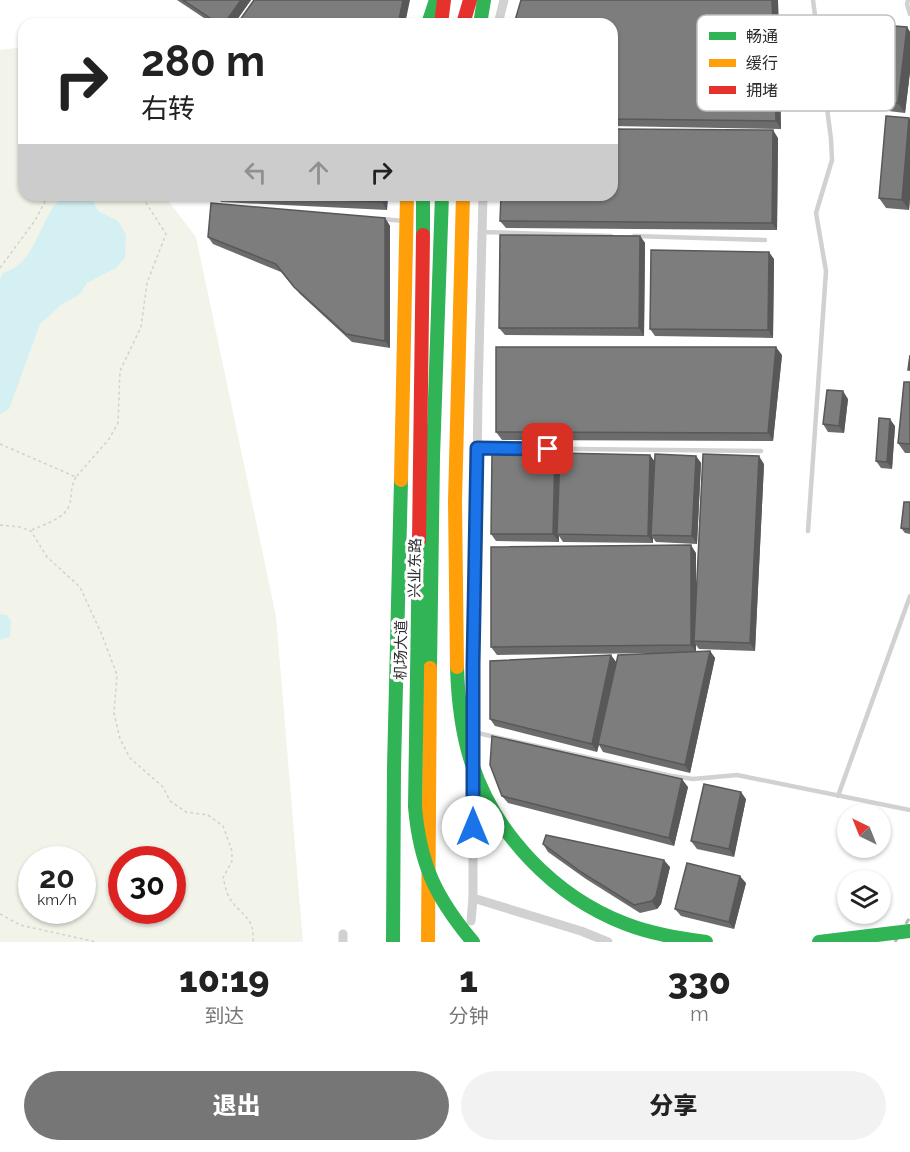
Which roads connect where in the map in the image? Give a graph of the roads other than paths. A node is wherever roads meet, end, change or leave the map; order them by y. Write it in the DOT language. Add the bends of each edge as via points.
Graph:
graph roads {
  1 [pos="436,0"];
  2 [pos="444,0"];
  3 [pos="470,0"];
  4 [pos="484,0"];
  5 [pos="504,0"];
  6 [pos="813,0"];
  7 [pos="908,0"];
  8 [pos="910,14"];
  9 [pos="815,15"];
  10 [pos="430,18"];
  11 [pos="442,18"];
  12 [pos="465,18"];
  13 [pos="481,18"];
  14 [pos="500,18"];
  15 [pos="827,111"];
  16 [pos="407,201"];
  17 [pos="423,201"];
  18 [pos="442,201"];
  19 [pos="463,201"];
  20 [pos="483,201"];
  21 [pos="372,218"];
  22 [pos="407,221"];
  23 [pos="482,232"];
  24 [pos="612,236"];
  25 [pos="624,236"];
  26 [pos="765,240"];
  27 [pos="477,448"];
  28 [pos="761,451"];
  29 [pos="808,531"];
  30 [pos="910,596"];
  31 [pos="473,732"];
  32 [pos="838,796"];
  33 [pos="910,810"];
  34 [pos="473,898"];
  35 [pos="471,921"];
  36 [pos="910,931"];
  37 [pos="393,942"];
  38 [pos="428,942"];
  39 [pos="473,942"];
  40 [pos="608,942"];
  41 [pos="706,942"];
  42 [pos="819,942"];
  1 -- 10 [label="main road"];
  2 -- 11 [label="main road"];
  3 -- 12 [label="main road"];
  4 -- 13 [label="main road"];
  5 -- 14 [label="street"];
  6 -- 9 [label="lane"];
  7 -- 8 [label="lane"];
  15 -- 29 [label="lane" via="832,160 816,213 826,271"];
  16 -- 22 [label="main road, 兴业东路"];
  17 -- 39 [label="main road, 机场大道, bridge" via="415,807 419,844 431,880"];
  18 -- 38 [label="main road, 兴业东路" via="432,480"];
  19 -- 41 [label="main road, bridge" via="453,558 459,702 477,777 516,844 567,891 633,926"];
  20 -- 23 [label="street"];
  21 -- 22 [label="lane"];
  22 -- 37 [label="main road, 兴业东路"];
  23 -- 24 [label="lane"];
  23 -- 27 [label="street"];
  25 -- 26 [label="lane"];
  27 -- 28 [label="lane"];
  27 -- 31 [label="street"];
  30 -- 32 [label="lane"];
  31 -- 32 [label="lane" via="672,776 693,779 737,775"];
  31 -- 34 [label="street"];
  32 -- 33 [label="lane"];
  34 -- 35 [label="street"];
  34 -- 40 [label="street"];
  36 -- 42 [label="main road, bridge"];
}
